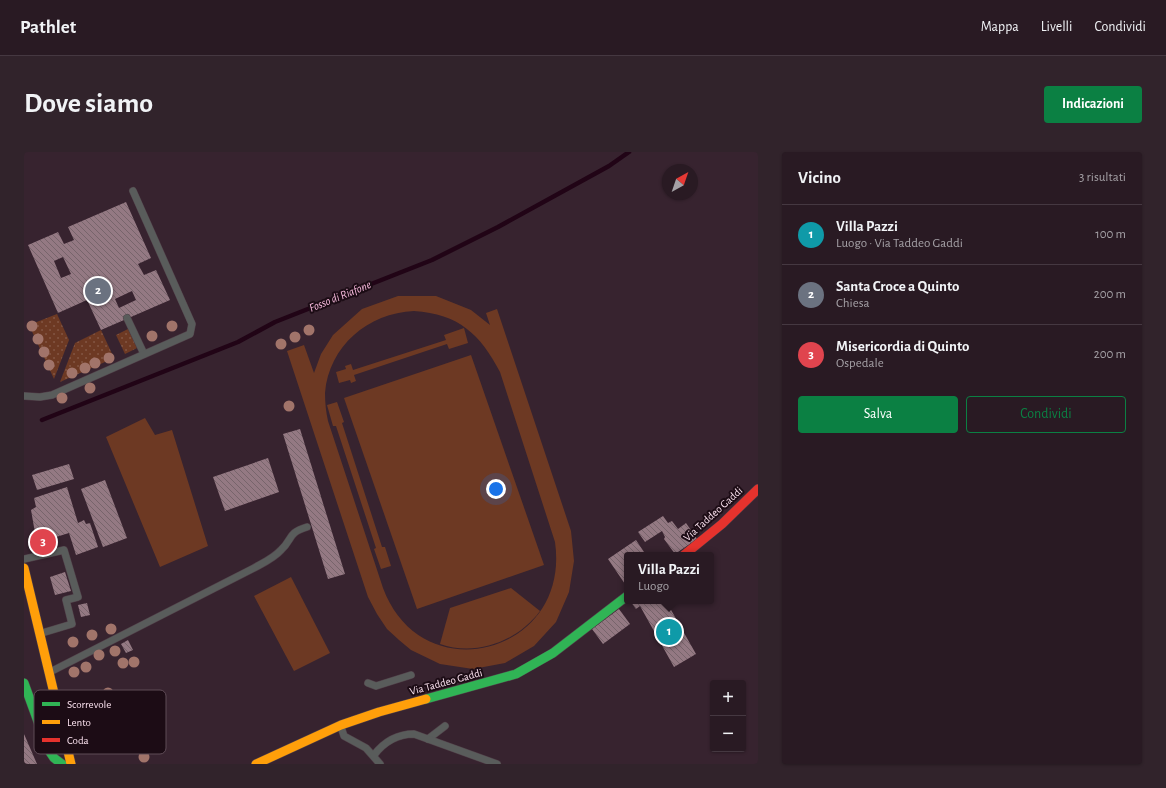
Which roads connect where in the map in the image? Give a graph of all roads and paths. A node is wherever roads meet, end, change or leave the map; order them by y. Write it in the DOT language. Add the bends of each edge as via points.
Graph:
graph roads {
  1 [pos="133,191"];
  2 [pos="127,318"];
  3 [pos="144,354"];
  4 [pos="24,396"];
  5 [pos="758,489"];
  6 [pos="307,527"];
  7 [pos="688,552"];
  8 [pos="24,559"];
  9 [pos="24,568"];
  10 [pos="624,598"];
  11 [pos="39,634"];
  12 [pos="49,673"];
  13 [pos="411,675"];
  14 [pos="24,683"];
  15 [pos="368,683"];
  16 [pos="53,690"];
  17 [pos="34,710"];
  18 [pos="340,725"];
  19 [pos="445,726"];
  20 [pos="428,739"];
  21 [pos="51,754"];
  22 [pos="69,754"];
  23 [pos="374,756"];
  24 [pos="62,764"];
  25 [pos="71,764"];
  26 [pos="256,764"];
  27 [pos="380,764"];
  28 [pos="497,764"];
  1 -- 3 [label="lane" via="192,324 190,334"];
  2 -- 3 [label="lane"];
  3 -- 4 [label="lane" via="52,395"];
  5 -- 7 [label="street, Via Taddeo Gaddi" via="708,538"];
  6 -- 12 [label="lane" via="295,531 282,550 254,568"];
  8 -- 11 [label="lane" via="64,550 78,597 66,600 72,624"];
  9 -- 11 [label="street"];
  10 -- 18 [label="street, Via Taddeo Gaddi" via="553,653 516,674"];
  11 -- 12 [label="street"];
  12 -- 16 [label="street"];
  13 -- 15 [label="lane" via="376,686"];
  14 -- 17 [label="street"];
  18 -- 23 [label="lane" via="344,736 366,748"];
  18 -- 26 [label="street, Via Taddeo Gaddi"];
  19 -- 20 [label="lane"];
  20 -- 23 [label="lane" via="414,734 403,734 386,742"];
  20 -- 28 [label="lane"];
  21 -- 24 [label="street"];
  22 -- 25 [label="street"];
  23 -- 27 [label="lane"];
}
